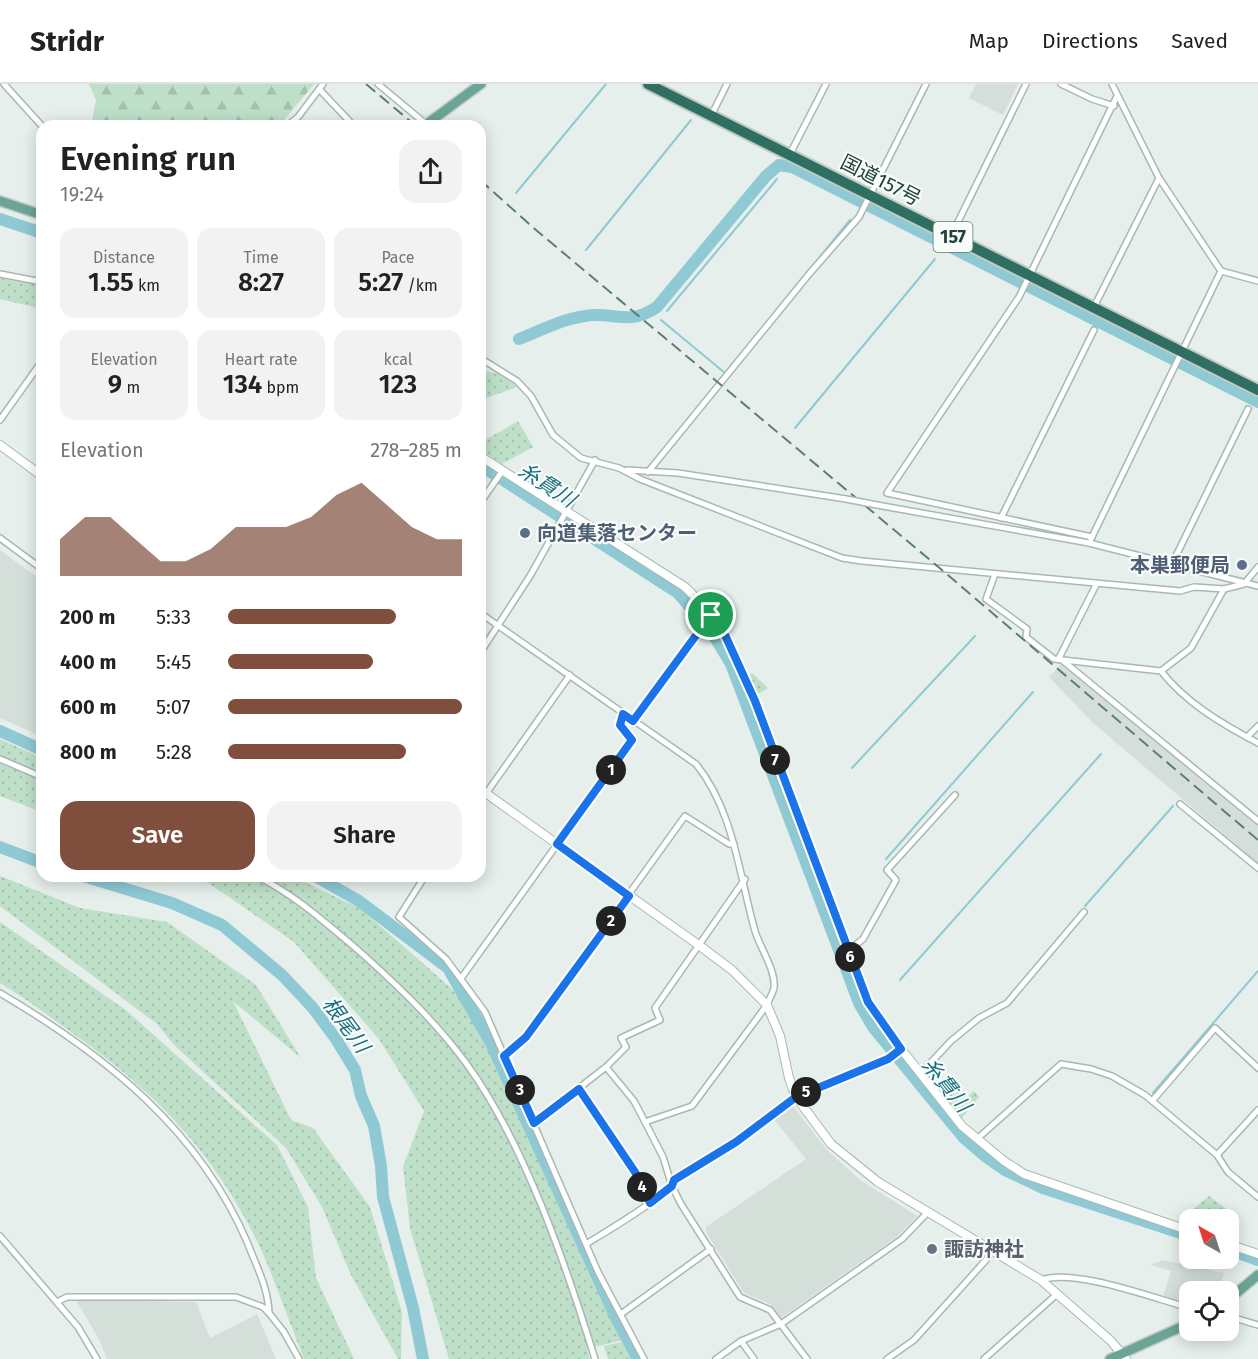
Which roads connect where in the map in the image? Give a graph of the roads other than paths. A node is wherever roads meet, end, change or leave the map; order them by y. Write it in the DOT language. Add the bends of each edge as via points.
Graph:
graph roads {
  1 [pos="4,84"];
  2 [pos="378,84"];
  3 [pos="481,84"];
  4 [pos="648,84"];
  5 [pos="727,84"];
  6 [pos="826,84"];
  7 [pos="926,84"];
  8 [pos="1026,84"];
  9 [pos="1061,84"];
  10 [pos="1112,84"];
  11 [pos="321,86"];
  12 [pos="1117,96"];
  13 [pos="1114,106"];
  14 [pos="711,116"];
  15 [pos="37,120"];
  16 [pos="294,120"];
  17 [pos="349,120"];
  18 [pos="419,120"];
  19 [pos="432,120"];
  20 [pos="790,154"];
  21 [pos="1159,178"];
  22 [pos="869,198"];
  23 [pos="0,201"];
  24 [pos="36,213"];
  25 [pos="951,236"];
  26 [pos="1221,271"];
  27 [pos="0,274"];
  28 [pos="1031,275"];
  29 [pos="36,281"];
  30 [pos="1258,281"];
  31 [pos="1094,307"];
  32 [pos="1094,330"];
  33 [pos="1182,351"];
  34 [pos="486,363"];
  35 [pos="36,369"];
  36 [pos="1258,390"];
  37 [pos="1248,409"];
  38 [pos="0,420"];
  39 [pos="0,445"];
  40 [pos="595,460"];
  41 [pos="486,461"];
  42 [pos="619,468"];
  43 [pos="36,472"];
  44 [pos="501,472"];
  45 [pos="648,472"];
  46 [pos="486,494"];
  47 [pos="564,512"];
  48 [pos="1001,518"];
  49 [pos="0,538"];
  50 [pos="1090,540"];
  51 [pos="1173,562"];
  52 [pos="36,565"];
  53 [pos="1258,567"];
  54 [pos="994,574"];
  55 [pos="1244,584"];
  56 [pos="1096,585"];
  57 [pos="1258,586"];
  58 [pos="1224,589"];
  59 [pos="486,617"];
  60 [pos="709,618"];
  61 [pos="499,626"];
  62 [pos="486,644"];
  63 [pos="1060,658"];
  64 [pos="1161,671"];
  65 [pos="570,675"];
  66 [pos="623,714"];
  67 [pos="633,721"];
  68 [pos="1258,726"];
  69 [pos="1247,737"];
  70 [pos="1258,743"];
  71 [pos="0,759"];
  72 [pos="36,774"];
  73 [pos="486,787"];
  74 [pos="486,793"];
  75 [pos="955,795"];
  76 [pos="1180,804"];
  77 [pos="1258,821"];
  78 [pos="557,844"];
  79 [pos="734,844"];
  80 [pos="1258,868"];
  81 [pos="745,879"];
  82 [pos="266,882"];
  83 [pos="421,882"];
  84 [pos="629,896"];
  85 [pos="1084,912"];
  86 [pos="700,946"];
  87 [pos="848,951"];
  88 [pos="462,977"];
  89 [pos="0,993"];
  90 [pos="767,1005"];
  91 [pos="899,1051"];
  92 [pos="504,1056"];
  93 [pos="606,1067"];
  94 [pos="1258,1068"];
  95 [pos="920,1074"];
  96 [pos="579,1089"];
  97 [pos="796,1097"];
  98 [pos="1152,1100"];
  99 [pos="1258,1110"];
  100 [pos="645,1122"];
  101 [pos="534,1123"];
  102 [pos="976,1139"];
  103 [pos="1216,1155"];
  104 [pos="672,1186"];
  105 [pos="1258,1197"];
  106 [pos="650,1203"];
  107 [pos="928,1212"];
  108 [pos="1179,1227"];
  109 [pos="0,1236"];
  110 [pos="586,1244"];
  111 [pos="1239,1248"];
  112 [pos="711,1250"];
  113 [pos="990,1251"];
  114 [pos="1258,1254"];
  115 [pos="1258,1275"];
  116 [pos="1041,1280"];
  117 [pos="1239,1291"];
  118 [pos="1056,1295"];
  119 [pos="57,1302"];
  120 [pos="1179,1305"];
  121 [pos="269,1313"];
  122 [pos="621,1314"];
  123 [pos="1239,1319"];
  124 [pos="781,1324"];
  125 [pos="1258,1325"];
  126 [pos="1179,1329"];
  127 [pos="741,1341"];
  128 [pos="1125,1356"];
  129 [pos="97,1359"];
  130 [pos="299,1359"];
  131 [pos="595,1359"];
  132 [pos="644,1359"];
  133 [pos="716,1359"];
  134 [pos="754,1359"];
  135 [pos="807,1359"];
  136 [pos="886,1359"];
  137 [pos="984,1359"];
  138 [pos="1110,1359"];
  1 -- 15 [label="street"];
  2 -- 18 [label="street"];
  3 -- 19 [label="main road"];
  4 -- 14 [label="highway, 国道157号 / 157"];
  5 -- 14 [label="street"];
  6 -- 20 [label="street"];
  7 -- 22 [label="street"];
  8 -- 25 [label="street"];
  9 -- 13 [label="street"];
  10 -- 12 [label="street"];
  11 -- 16 [label="street"];
  11 -- 17 [label="street"];
  12 -- 13 [label="street"];
  12 -- 21 [label="street"];
  13 -- 28 [label="street"];
  14 -- 20 [label="highway, 国道157号 / 157"];
  20 -- 22 [label="highway, 国道157号 / 157"];
  21 -- 26 [label="street"];
  21 -- 31 [label="street"];
  22 -- 25 [label="highway, 国道157号 / 157"];
  22 -- 45 [label="street" via="861,213"];
  23 -- 24 [label="main road"];
  25 -- 28 [label="highway, 国道157号 / 157"];
  26 -- 30 [label="street"];
  26 -- 33 [label="street"];
  27 -- 29 [label="street"];
  28 -- 31 [label="highway, 国道157号 / 157"];
  28 -- 48 [label="street" via="887,493"];
  31 -- 33 [label="highway, 国道157号 / 157"];
  32 -- 48 [label="street"];
  33 -- 36 [label="highway, 国道157号 / 157"];
  33 -- 50 [label="street"];
  34 -- 40 [label="street" via="517,381 557,438 581,458"];
  35 -- 38 [label="street"];
  37 -- 51 [label="street"];
  39 -- 43 [label="street"];
  40 -- 42 [label="street"];
  40 -- 47 [label="street"];
  41 -- 44 [label="street"];
  42 -- 45 [label="street"];
  42 -- 54 [label="street" via="842,558"];
  44 -- 46 [label="street"];
  44 -- 47 [label="street"];
  45 -- 50 [label="street, bridge" via="733,481"];
  47 -- 60 [label="street" via="685,586"];
  47 -- 61 [label="street"];
  48 -- 50 [label="street"];
  49 -- 52 [label="street"];
  50 -- 51 [label="street"];
  51 -- 55 [label="street"];
  53 -- 55 [label="street"];
  54 -- 56 [label="street"];
  54 -- 63 [label="street" via="986,599 1027,629 1026,637 1054,659"];
  55 -- 57 [label="street"];
  55 -- 58 [label="street"];
  56 -- 58 [label="street" via="1180,591 1194,587"];
  56 -- 63 [label="street"];
  58 -- 64 [label="street" via="1191,648"];
  59 -- 61 [label="street"];
  60 -- 67 [label="street"];
  60 -- 87 [label="street" via="725,635 755,701"];
  61 -- 62 [label="street"];
  61 -- 65 [label="street"];
  63 -- 64 [label="street"];
  63 -- 77 [label="street"];
  64 -- 69 [label="street" via="1215,720"];
  65 -- 66 [label="street"];
  65 -- 73 [label="street"];
  66 -- 67 [label="street"];
  66 -- 78 [label="street" via="620,725 632,740"];
  67 -- 79 [label="street" via="687,754 696,764 715,793"];
  68 -- 69 [label="street"];
  69 -- 70 [label="street"];
  71 -- 72 [label="street"];
  74 -- 78 [label="street"];
  75 -- 87 [label="street" via="888,870 896,880 863,939"];
  76 -- 80 [label="street"];
  78 -- 84 [label="street"];
  78 -- 88 [label="street"];
  79 -- 81 [label="street"];
  79 -- 84 [label="street" via="685,816"];
  81 -- 86 [label="street"];
  81 -- 90 [label="street" via="755,930 772,974 774,988"];
  82 -- 131 [label="street" via="340,935 385,974 433,1023 481,1084 536,1196"];
  83 -- 88 [label="street" via="399,917"];
  84 -- 86 [label="street"];
  84 -- 92 [label="street" via="526,1037"];
  85 -- 95 [label="street" via="1007,1003 979,1018"];
  86 -- 90 [label="street" via="732,970"];
  86 -- 93 [label="street" via="655,1008 660,1020 621,1038 626,1047"];
  87 -- 91 [label="street" via="868,1002"];
  88 -- 92 [label="street" via="485,1012"];
  89 -- 121 [label="street" via="91,1052 156,1106 218,1188 263,1275"];
  90 -- 97 [label="street" via="780,1036"];
  90 -- 100 [label="street" via="693,1106"];
  91 -- 95 [label="street"];
  91 -- 97 [label="street"];
  92 -- 101 [label="street"];
  93 -- 96 [label="street"];
  93 -- 100 [label="street" via="634,1101"];
  94 -- 98 [label="street" via="1215,1028"];
  95 -- 102 [label="street"];
  96 -- 101 [label="street"];
  96 -- 106 [label="street" via="635,1172"];
  97 -- 104 [label="street" via="736,1142 674,1180"];
  97 -- 107 [label="street" via="813,1123 849,1161"];
  98 -- 102 [label="street" via="1112,1076 1061,1064"];
  98 -- 103 [label="street"];
  99 -- 103 [label="street"];
  100 -- 104 [label="street"];
  101 -- 110 [label="street"];
  102 -- 108 [label="street" via="1024,1174"];
  103 -- 105 [label="street" via="1228,1172"];
  104 -- 106 [label="street"];
  104 -- 112 [label="street"];
  106 -- 110 [label="street"];
  107 -- 113 [label="street"];
  107 -- 124 [label="street" via="902,1239"];
  109 -- 119 [label="street"];
  110 -- 122 [label="street"];
  111 -- 114 [label="street"];
  112 -- 122 [label="street"];
  112 -- 124 [label="street" via="740,1297 770,1310"];
  113 -- 116 [label="street"];
  113 -- 136 [label="street" via="914,1340"];
  115 -- 117 [label="main road"];
  116 -- 118 [label="street"];
  116 -- 120 [label="street" via="1051,1276 1093,1281"];
  118 -- 128 [label="street"];
  118 -- 137 [label="street"];
  119 -- 121 [label="street" via="67,1297 236,1297"];
  119 -- 129 [label="street"];
  121 -- 130 [label="street"];
  122 -- 132 [label="street"];
  123 -- 125 [label="street"];
  124 -- 127 [label="street"];
  124 -- 135 [label="street"];
  126 -- 128 [label="main road"];
  127 -- 133 [label="street"];
  127 -- 134 [label="street"];
  128 -- 138 [label="main road"];
}
